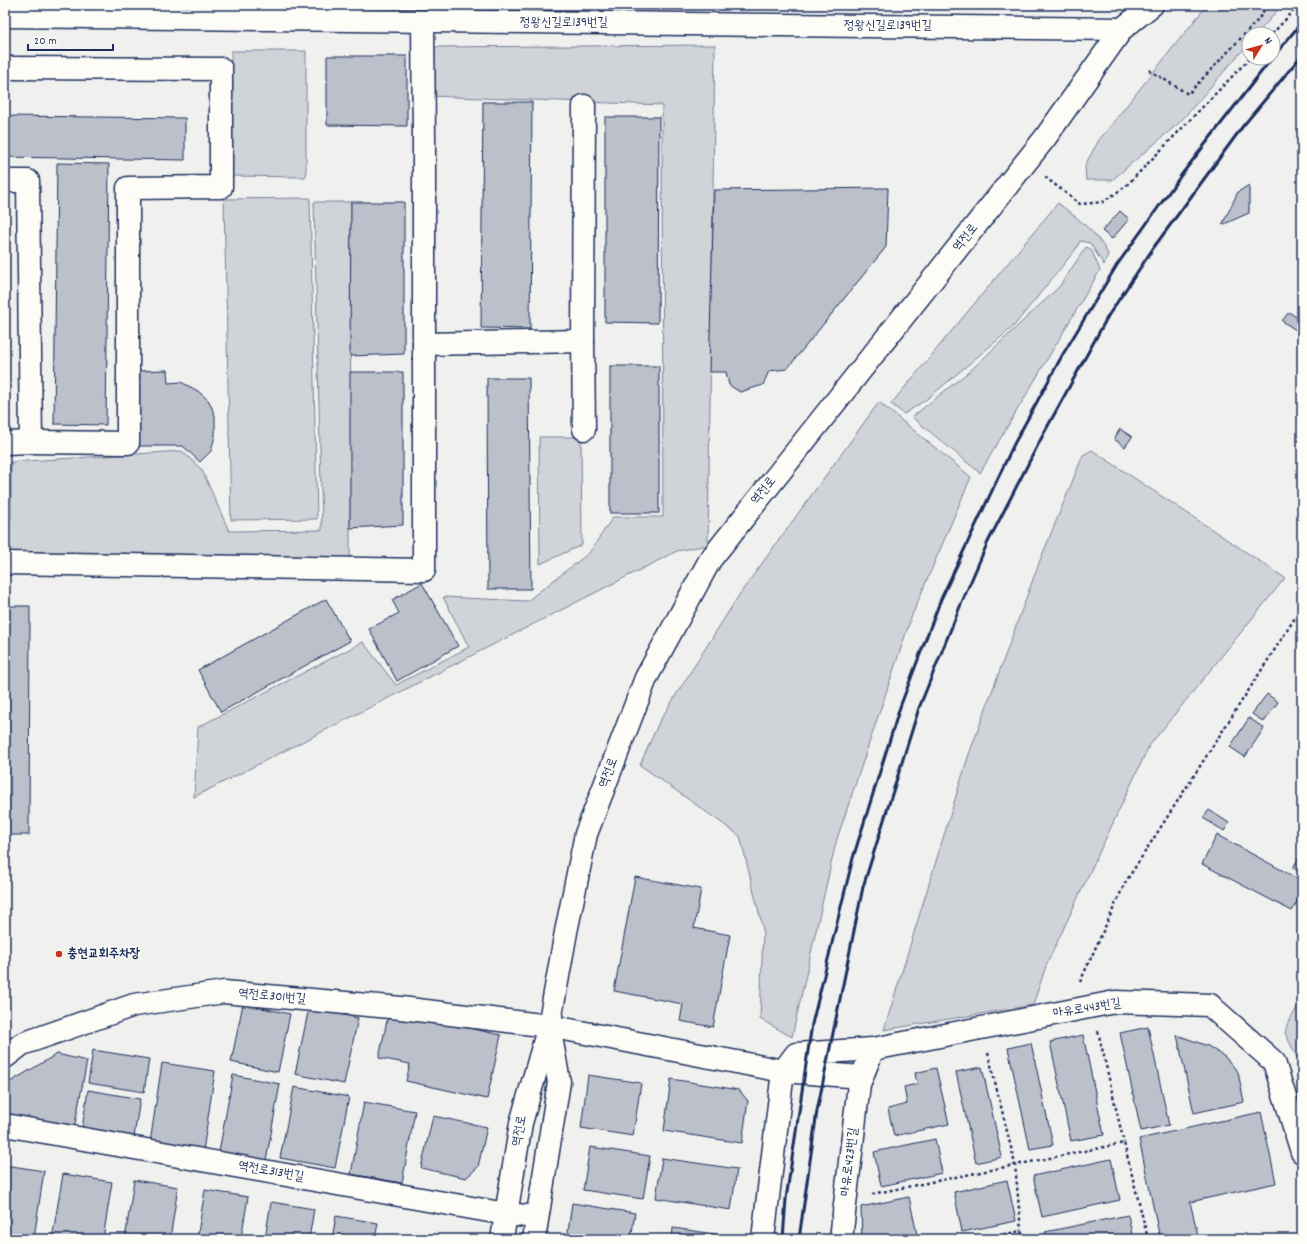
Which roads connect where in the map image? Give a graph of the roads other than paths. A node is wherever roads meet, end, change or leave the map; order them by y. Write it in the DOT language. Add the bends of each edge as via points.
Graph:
graph roads {
  1 [pos="1127,5"];
  2 [pos="1152,5"];
  3 [pos="5,16"];
  4 [pos="423,22"];
  5 [pos="1122,29"];
  6 [pos="5,68"];
  7 [pos="584,106"];
  8 [pos="5,181"];
  9 [pos="584,341"];
  10 [pos="424,344"];
  11 [pos="584,429"];
  12 [pos="31,442"];
  13 [pos="5,443"];
  14 [pos="5,564"];
  15 [pos="549,1026"];
  16 [pos="873,1049"];
  17 [pos="5,1057"];
  18 [pos="783,1071"];
  19 [pos="860,1081"];
  20 [pos="5,1125"];
  21 [pos="1302,1152"];
  22 [pos="506,1214"];
  23 [pos="538,1217"];
  24 [pos="502,1239"];
  25 [pos="534,1239"];
  26 [pos="763,1239"];
  27 [pos="841,1239"];
  1 -- 5 [label="street, 역전로"];
  2 -- 5 [label="street, 역전로"];
  3 -- 4 [label="street, 정왕신길로139번길"];
  4 -- 5 [label="street, 정왕신길로139번길"];
  4 -- 10 [label="street"];
  5 -- 15 [label="street, 역전로" via="1026,162 710,560 646,678 586,834"];
  6 -- 12 [label="street" via="221,69 221,188 128,188 128,443"];
  7 -- 9 [label="street"];
  8 -- 12 [label="street" via="28,181"];
  9 -- 10 [label="street"];
  9 -- 11 [label="street"];
  10 -- 14 [label="street" via="424,570"];
  12 -- 13 [label="street"];
  15 -- 17 [label="street, 역전로301번길" via="401,1008 224,992 134,1005 22,1044"];
  15 -- 18 [label="street, 역전로301번길"];
  15 -- 22 [label="street, 역전로" via="521,1122"];
  15 -- 23 [label="street, 역전로" via="560,1082"];
  16 -- 18 [label="street, 마유로443번길" via="796,1054"];
  16 -- 19 [label="street"];
  16 -- 21 [label="street, 마유로443번길" via="1114,1002 1210,1005 1274,1062"];
  18 -- 19 [label="street, 역전로301번길"];
  18 -- 26 [label="street"];
  19 -- 27 [label="street, 마유로423번길"];
  20 -- 22 [label="street, 역전로313번길"];
  22 -- 23 [label="street, 역전로313번길"];
  22 -- 24 [label="street, 역전로"];
  23 -- 25 [label="street, 역전로"];
}
